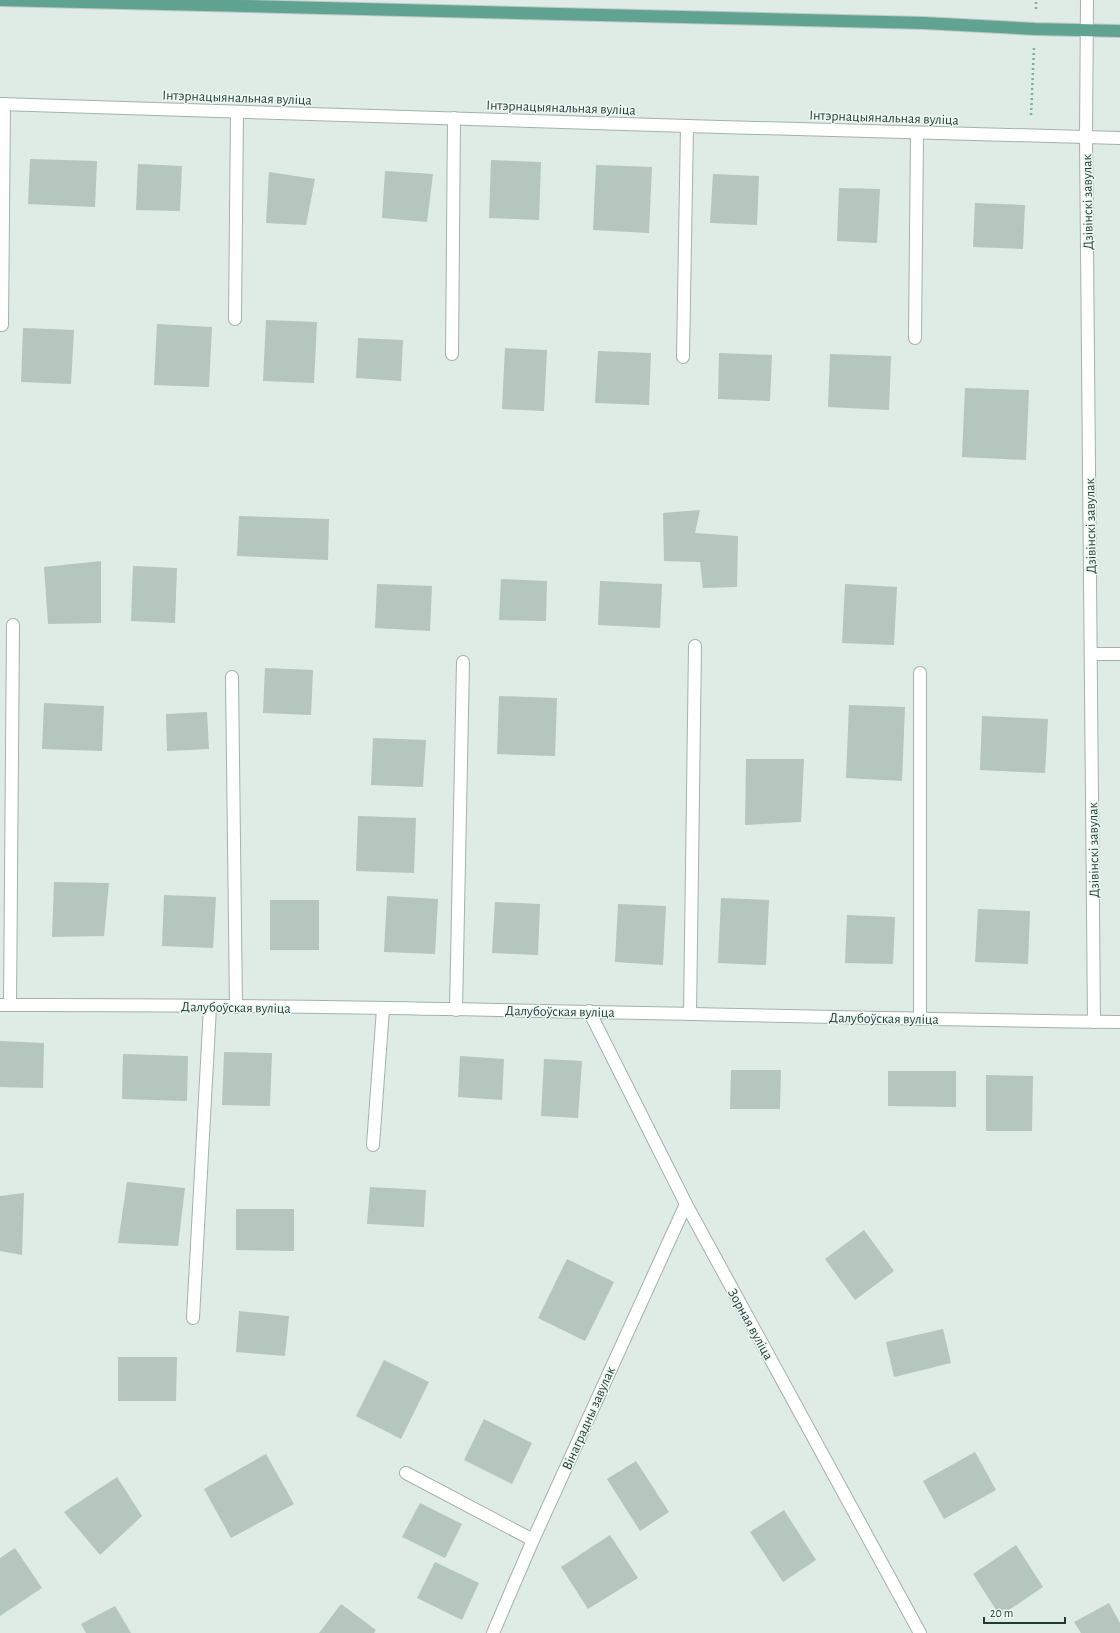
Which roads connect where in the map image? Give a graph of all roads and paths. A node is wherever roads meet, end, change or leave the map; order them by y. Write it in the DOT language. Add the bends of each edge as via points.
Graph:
graph roads {
  1 [pos="0,0"];
  2 [pos="1036,0"];
  3 [pos="1087,0"];
  4 [pos="201,3"];
  5 [pos="1035,29"];
  6 [pos="1086,31"];
  7 [pos="1120,31"];
  8 [pos="2,104"];
  9 [pos="237,112"];
  10 [pos="454,118"];
  11 [pos="687,126"];
  12 [pos="918,133"];
  13 [pos="1030,135"];
  14 [pos="1086,137"];
  15 [pos="1120,138"];
  16 [pos="236,319"];
  17 [pos="2,326"];
  18 [pos="915,338"];
  19 [pos="452,354"];
  20 [pos="683,357"];
  21 [pos="13,625"];
  22 [pos="694,646"];
  23 [pos="1091,654"];
  24 [pos="1120,654"];
  25 [pos="463,662"];
  26 [pos="920,673"];
  27 [pos="232,677"];
  28 [pos="5,1005"];
  29 [pos="210,1007"];
  30 [pos="236,1007"];
  31 [pos="383,1009"];
  32 [pos="456,1010"];
  33 [pos="589,1011"];
  34 [pos="690,1014"];
  35 [pos="920,1019"];
  36 [pos="1094,1022"];
  37 [pos="1120,1022"];
  38 [pos="373,1146"];
  39 [pos="686,1204"];
  40 [pos="194,1318"];
  41 [pos="406,1473"];
  42 [pos="533,1540"];
  43 [pos="493,1633"];
  44 [pos="920,1633"];
  1 -- 4 [label="main road"];
  2 -- 5 [label="path"];
  3 -- 6 [label="street, Дзівінскі завулак"];
  4 -- 5 [label="main road" via="924,23"];
  5 -- 6 [label="main road"];
  5 -- 13 [label="path"];
  6 -- 7 [label="main road"];
  6 -- 14 [label="street, Дзівінскі завулак"];
  8 -- 9 [label="street, Інтэрнацыянальная вуліца"];
  8 -- 17 [label="street"];
  9 -- 10 [label="street, Інтэрнацыянальная вуліца"];
  9 -- 16 [label="street"];
  10 -- 11 [label="street, Інтэрнацыянальная вуліца"];
  10 -- 19 [label="street"];
  11 -- 12 [label="street, Інтэрнацыянальная вуліца"];
  11 -- 20 [label="street"];
  12 -- 13 [label="street, Інтэрнацыянальная вуліца"];
  12 -- 18 [label="street"];
  13 -- 14 [label="street, Інтэрнацыянальная вуліца"];
  14 -- 15 [label="street, Інтэрнацыянальная вуліца"];
  14 -- 23 [label="street, Дзівінскі завулак"];
  21 -- 28 [label="street"];
  22 -- 34 [label="street"];
  23 -- 24 [label="street"];
  23 -- 36 [label="street, Дзівінскі завулак"];
  25 -- 32 [label="street"];
  26 -- 35 [label="street"];
  27 -- 30 [label="street"];
  28 -- 29 [label="street, Далубоўская вуліца"];
  29 -- 30 [label="street, Далубоўская вуліца"];
  29 -- 40 [label="street"];
  30 -- 31 [label="street, Далубоўская вуліца"];
  31 -- 32 [label="street, Далубоўская вуліца"];
  31 -- 38 [label="street"];
  32 -- 33 [label="street, Далубоўская вуліца"];
  33 -- 34 [label="street, Далубоўская вуліца"];
  33 -- 39 [label="street, Зорная вуліца"];
  34 -- 35 [label="street, Далубоўская вуліца"];
  35 -- 36 [label="street, Далубоўская вуліца"];
  36 -- 37 [label="street, Далубоўская вуліца"];
  39 -- 42 [label="street, Вінаградны завулак"];
  39 -- 44 [label="street, Зорная вуліца"];
  41 -- 42 [label="street"];
  42 -- 43 [label="street, Вінаградны завулак"];
}
